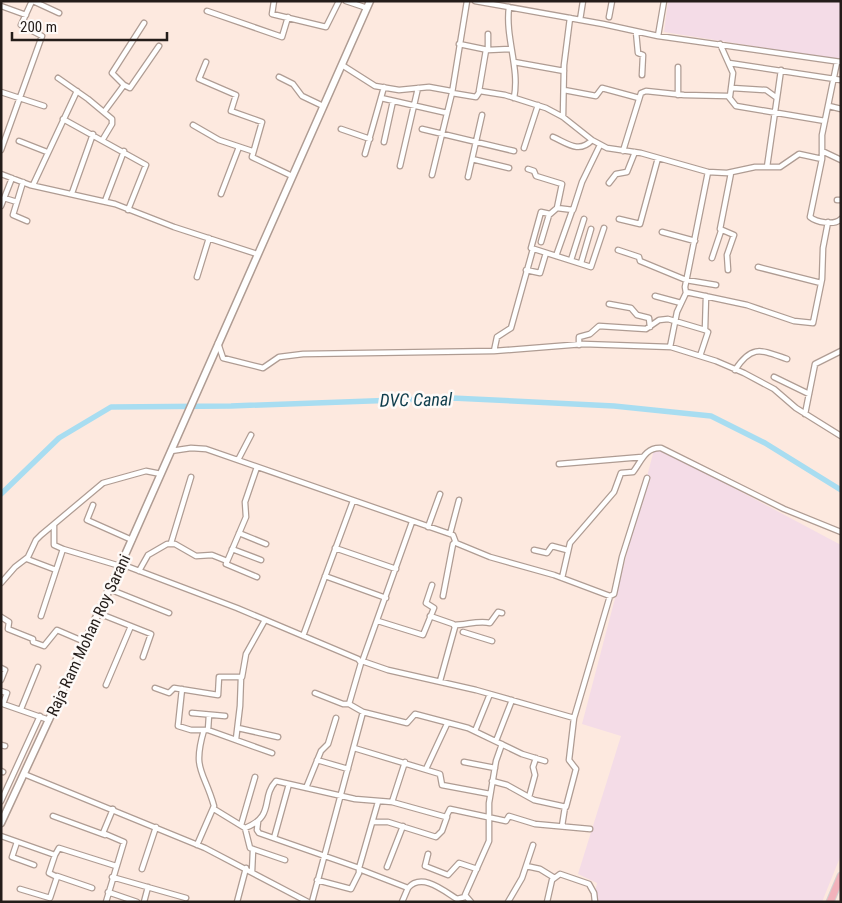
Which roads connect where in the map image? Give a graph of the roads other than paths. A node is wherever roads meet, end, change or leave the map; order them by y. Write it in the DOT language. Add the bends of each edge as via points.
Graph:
graph roads {
  1 [pos="4,1"];
  2 [pos="32,1"];
  3 [pos="274,1"];
  4 [pos="339,1"];
  5 [pos="346,1"];
  6 [pos="370,1"];
  7 [pos="467,1"];
  8 [pos="476,1"];
  9 [pos="583,1"];
  10 [pos="612,1"];
  11 [pos="664,1"];
  12 [pos="1,6"];
  13 [pos="509,7"];
  14 [pos="367,8"];
  15 [pos="207,11"];
  16 [pos="59,13"];
  17 [pos="26,15"];
  18 [pos="288,17"];
  19 [pos="609,17"];
  20 [pos="570,18"];
  21 [pos="580,20"];
  22 [pos="144,23"];
  23 [pos="636,32"];
  24 [pos="488,34"];
  25 [pos="658,36"];
  26 [pos="459,44"];
  27 [pos="720,44"];
  28 [pos="159,46"];
  29 [pos="487,50"];
  30 [pos="511,50"];
  31 [pos="206,62"];
  32 [pos="514,62"];
  33 [pos="839,62"];
  34 [pos="729,63"];
  35 [pos="342,65"];
  36 [pos="678,67"];
  37 [pos="781,70"];
  38 [pos="564,71"];
  39 [pos="642,75"];
  40 [pos="279,77"];
  41 [pos="58,78"];
  42 [pos="834,79"];
  43 [pos="841,80"];
  44 [pos="124,85"];
  45 [pos="384,87"];
  46 [pos="418,88"];
  47 [pos="732,88"];
  48 [pos="564,90"];
  49 [pos="77,91"];
  50 [pos="479,91"];
  51 [pos="1,92"];
  52 [pos="452,92"];
  53 [pos="678,95"];
  54 [pos="730,96"];
  55 [pos="19,98"];
  56 [pos="381,98"];
  57 [pos="514,98"];
  58 [pos="639,98"];
  59 [pos="777,98"];
  60 [pos="393,101"];
  61 [pos="538,105"];
  62 [pos="44,106"];
  63 [pos="324,106"];
  64 [pos="414,106"];
  65 [pos="829,106"];
  66 [pos="841,109"];
  67 [pos="104,112"];
  68 [pos="776,112"];
  69 [pos="447,113"];
  70 [pos="482,115"];
  71 [pos="563,117"];
  72 [pos="63,119"];
  73 [pos="825,121"];
  74 [pos="193,125"];
  75 [pos="341,129"];
  76 [pos="422,129"];
  77 [pos="93,134"];
  78 [pos="442,134"];
  79 [pos="553,136"];
  80 [pos="103,139"];
  81 [pos="370,139"];
  82 [pos="592,140"];
  83 [pos="19,141"];
  84 [pos="384,142"];
  85 [pos="476,143"];
  86 [pos="600,145"];
  87 [pos="239,147"];
  88 [pos="524,148"];
  89 [pos="1,150"];
  90 [pos="124,151"];
  91 [pos="252,151"];
  92 [pos="514,151"];
  93 [pos="623,151"];
  94 [pos="822,151"];
  95 [pos="47,152"];
  96 [pos="635,152"];
  97 [pos="365,154"];
  98 [pos="658,158"];
  99 [pos="472,159"];
  100 [pos="822,159"];
  101 [pos="841,160"];
  102 [pos="400,166"];
  103 [pos="766,167"];
  104 [pos="509,168"];
  105 [pos="528,169"];
  106 [pos="708,172"];
  107 [pos="731,173"];
  108 [pos="1,174"];
  109 [pos="432,175"];
  110 [pos="292,176"];
  111 [pos="468,176"];
  112 [pos="12,178"];
  113 [pos="23,182"];
  114 [pos="609,183"];
  115 [pos="33,185"];
  116 [pos="72,193"];
  117 [pos="222,194"];
  118 [pos="4,198"];
  119 [pos="105,201"];
  120 [pos="17,202"];
  121 [pos="1,206"];
  122 [pos="557,208"];
  123 [pos="128,210"];
  124 [pos="572,210"];
  125 [pos="550,214"];
  126 [pos="584,219"];
  127 [pos="619,219"];
  128 [pos="841,219"];
  129 [pos="27,221"];
  130 [pos="828,222"];
  131 [pos="604,228"];
  132 [pos="591,229"];
  133 [pos="721,231"];
  134 [pos="662,232"];
  135 [pos="209,238"];
  136 [pos="695,241"];
  137 [pos="541,242"];
  138 [pos="533,249"];
  139 [pos="618,250"];
  140 [pos="546,253"];
  141 [pos="257,254"];
  142 [pos="556,256"];
  143 [pos="712,258"];
  144 [pos="571,260"];
  145 [pos="580,263"];
  146 [pos="758,267"];
  147 [pos="526,270"];
  148 [pos="728,270"];
  149 [pos="197,277"];
  150 [pos="686,280"];
  151 [pos="821,283"];
  152 [pos="716,285"];
  153 [pos="686,292"];
  154 [pos="655,296"];
  155 [pos="706,296"];
  156 [pos="681,303"];
  157 [pos="609,304"];
  158 [pos="675,320"];
  159 [pos="650,327"];
  160 [pos="704,330"];
  161 [pos="218,342"];
  162 [pos="578,345"];
  163 [pos="670,347"];
  164 [pos="841,351"];
  165 [pos="494,352"];
  166 [pos="700,356"];
  167 [pos="787,359"];
  168 [pos="735,370"];
  169 [pos="774,378"];
  170 [pos="809,394"];
  171 [pos="805,414"];
  172 [pos="252,435"];
  173 [pos="841,436"];
  174 [pos="172,448"];
  175 [pos="642,457"];
  176 [pos="238,460"];
  177 [pos="559,464"];
  178 [pos="257,467"];
  179 [pos="161,474"];
  180 [pos="191,476"];
  181 [pos="647,478"];
  182 [pos="440,494"];
  183 [pos="353,500"];
  184 [pos="459,500"];
  185 [pos="93,505"];
  186 [pos="412,522"];
  187 [pos="54,525"];
  188 [pos="428,527"];
  189 [pos="841,532"];
  190 [pos="239,533"];
  191 [pos="450,534"];
  192 [pos="132,540"];
  193 [pos="456,542"];
  194 [pos="171,543"];
  195 [pos="266,544"];
  196 [pos="336,548"];
  197 [pos="62,549"];
  198 [pos="232,549"];
  199 [pos="534,550"];
  200 [pos="567,550"];
  201 [pos="26,559"];
  202 [pos="261,560"];
  203 [pos="228,561"];
  204 [pos="120,565"];
  205 [pos="396,569"];
  206 [pos="56,570"];
  207 [pos="139,571"];
  208 [pos="325,576"];
  209 [pos="257,577"];
  210 [pos="562,578"];
  211 [pos="1,583"];
  212 [pos="432,585"];
  213 [pos="109,589"];
  214 [pos="442,596"];
  215 [pos="610,596"];
  216 [pos="386,598"];
  217 [pos="98,613"];
  218 [pos="169,613"];
  219 [pos="502,613"];
  220 [pos="41,616"];
  221 [pos="430,616"];
  222 [pos="1,618"];
  223 [pos="265,620"];
  224 [pos="378,621"];
  225 [pos="454,625"];
  226 [pos="131,626"];
  227 [pos="463,632"];
  228 [pos="302,636"];
  229 [pos="85,642"];
  230 [pos="492,642"];
  231 [pos="143,657"];
  232 [pos="362,662"];
  233 [pos="38,667"];
  234 [pos="1,668"];
  235 [pos="241,677"];
  236 [pos="1,680"];
  237 [pos="440,681"];
  238 [pos="106,685"];
  239 [pos="155,688"];
  240 [pos="182,689"];
  241 [pos="1,691"];
  242 [pos="315,693"];
  243 [pos="490,694"];
  244 [pos="512,700"];
  245 [pos="2,704"];
  246 [pos="349,704"];
  247 [pos="21,709"];
  248 [pos="363,712"];
  249 [pos="192,713"];
  250 [pos="209,715"];
  251 [pos="40,716"];
  252 [pos="225,716"];
  253 [pos="336,718"];
  254 [pos="574,718"];
  255 [pos="49,720"];
  256 [pos="447,724"];
  257 [pos="238,728"];
  258 [pos="206,730"];
  259 [pos="475,731"];
  260 [pos="278,736"];
  261 [pos="236,739"];
  262 [pos="496,741"];
  263 [pos="502,744"];
  264 [pos="354,748"];
  265 [pos="272,753"];
  266 [pos="536,758"];
  267 [pos="317,760"];
  268 [pos="545,761"];
  269 [pos="406,762"];
  270 [pos="464,762"];
  271 [pos="495,768"];
  272 [pos="348,769"];
  273 [pos="426,769"];
  274 [pos="24,774"];
  275 [pos="256,777"];
  276 [pos="492,781"];
  277 [pos="289,784"];
  278 [pos="306,788"];
  279 [pos="490,794"];
  280 [pos="340,795"];
  281 [pos="529,797"];
  282 [pos="1,802"];
  283 [pos="378,802"];
  284 [pos="392,802"];
  285 [pos="565,807"];
  286 [pos="112,809"];
  287 [pos="214,809"];
  288 [pos="52,816"];
  289 [pos="447,817"];
  290 [pos="488,818"];
  291 [pos="258,822"];
  292 [pos="373,822"];
  293 [pos="1,823"];
  294 [pos="243,826"];
  295 [pos="404,826"];
  296 [pos="562,826"];
  297 [pos="156,827"];
  298 [pos="590,829"];
  299 [pos="105,835"];
  300 [pos="1,836"];
  301 [pos="274,838"];
  302 [pos="17,842"];
  303 [pos="197,844"];
  304 [pos="533,845"];
  305 [pos="253,850"];
  306 [pos="428,854"];
  307 [pos="55,855"];
  308 [pos="323,857"];
  309 [pos="285,860"];
  310 [pos="34,865"];
  311 [pos="116,866"];
  312 [pos="526,866"];
  313 [pos="387,867"];
  314 [pos="246,868"];
  315 [pos="359,868"];
  316 [pos="142,869"];
  317 [pos="477,869"];
  318 [pos="252,872"];
  319 [pos="57,876"];
  320 [pos="841,876"];
  321 [pos="553,877"];
  322 [pos="112,878"];
  323 [pos="317,880"];
  324 [pos="148,887"];
  325 [pos="92,888"];
  326 [pos="408,888"];
  327 [pos="20,889"];
  328 [pos="108,892"];
  329 [pos="464,897"];
  330 [pos="186,898"];
  331 [pos="50,900"];
  332 [pos="457,901"];
  333 [pos="106,902"];
  334 [pos="137,902"];
  335 [pos="144,902"];
  336 [pos="238,902"];
  337 [pos="308,902"];
  338 [pos="312,902"];
  339 [pos="402,902"];
  340 [pos="471,902"];
  341 [pos="508,902"];
  342 [pos="547,902"];
  343 [pos="595,902"];
  344 [pos="830,902"];
  1 -- 12 [label="street"];
  2 -- 16 [label="street"];
  2 -- 17 [label="street"];
  3 -- 18 [label="street" via="271,14"];
  4 -- 18 [label="street" via="327,27"];
  5 -- 14 [label="street"];
  6 -- 14 [label="street, Raja Ram Mohan Roy Sarani"];
  7 -- 26 [label="street"];
  8 -- 13 [label="street"];
  9 -- 21 [label="street"];
  10 -- 19 [label="street"];
  11 -- 25 [label="street"];
  12 -- 17 [label="street"];
  13 -- 20 [label="street"];
  13 -- 30 [label="street"];
  14 -- 35 [label="street, Raja Ram Mohan Roy Sarani"];
  15 -- 18 [label="street" via="282,37"];
  17 -- 55 [label="street" via="22,25 42,36"];
  20 -- 21 [label="street"];
  20 -- 38 [label="street"];
  21 -- 23 [label="street"];
  22 -- 44 [label="street" via="112,73"];
  23 -- 25 [label="street"];
  23 -- 39 [label="street" via="638,54 643,55"];
  24 -- 29 [label="street"];
  25 -- 27 [label="street"];
  26 -- 29 [label="street"];
  26 -- 52 [label="street"];
  27 -- 33 [label="street"];
  27 -- 34 [label="street"];
  28 -- 44 [label="street" via="130,88"];
  29 -- 30 [label="street"];
  29 -- 50 [label="street"];
  30 -- 32 [label="street"];
  31 -- 91 [label="street" via="199,79 236,95 231,111 262,122"];
  32 -- 38 [label="street"];
  32 -- 57 [label="street"];
  33 -- 42 [label="street"];
  34 -- 37 [label="street"];
  34 -- 47 [label="street" via="733,74"];
  35 -- 45 [label="street" via="368,83"];
  35 -- 63 [label="street, Raja Ram Mohan Roy Sarani"];
  36 -- 53 [label="street"];
  37 -- 42 [label="street"];
  37 -- 59 [label="street"];
  38 -- 48 [label="street"];
  40 -- 63 [label="street" via="293,84 302,96"];
  41 -- 49 [label="street"];
  42 -- 43 [label="street"];
  42 -- 65 [label="street"];
  44 -- 67 [label="street"];
  45 -- 46 [label="street" via="399,90"];
  45 -- 56 [label="street"];
  46 -- 52 [label="street"];
  46 -- 64 [label="street"];
  47 -- 54 [label="street"];
  47 -- 59 [label="street" via="766,90"];
  48 -- 58 [label="street" via="596,96 602,88"];
  48 -- 71 [label="street"];
  49 -- 67 [label="street"];
  49 -- 72 [label="street"];
  50 -- 52 [label="street" via="477,97"];
  50 -- 57 [label="street"];
  51 -- 55 [label="street"];
  52 -- 69 [label="street"];
  53 -- 54 [label="street"];
  53 -- 58 [label="street" via="646,91"];
  54 -- 68 [label="street" via="736,106"];
  55 -- 62 [label="street"];
  55 -- 89 [label="street"];
  56 -- 60 [label="street"];
  56 -- 81 [label="street"];
  57 -- 61 [label="street"];
  58 -- 93 [label="street"];
  59 -- 68 [label="street"];
  60 -- 64 [label="street"];
  60 -- 84 [label="street"];
  61 -- 71 [label="street"];
  61 -- 88 [label="street"];
  63 -- 110 [label="street, Raja Ram Mohan Roy Sarani"];
  64 -- 69 [label="street"];
  64 -- 102 [label="street"];
  65 -- 66 [label="street"];
  65 -- 73 [label="street"];
  67 -- 80 [label="street" via="113,120"];
  68 -- 73 [label="street"];
  68 -- 103 [label="street"];
  69 -- 78 [label="street"];
  70 -- 85 [label="street"];
  71 -- 82 [label="street"];
  72 -- 77 [label="street"];
  72 -- 95 [label="street"];
  73 -- 94 [label="street"];
  74 -- 87 [label="street"];
  75 -- 81 [label="street"];
  76 -- 78 [label="street"];
  77 -- 80 [label="street"];
  77 -- 116 [label="street"];
  78 -- 85 [label="street"];
  78 -- 109 [label="street"];
  79 -- 82 [label="street" via="579,148"];
  80 -- 90 [label="street"];
  81 -- 97 [label="street"];
  82 -- 86 [label="street"];
  83 -- 95 [label="street"];
  85 -- 92 [label="street"];
  85 -- 99 [label="street"];
  86 -- 93 [label="street"];
  86 -- 124 [label="street"];
  87 -- 91 [label="street"];
  87 -- 117 [label="street"];
  90 -- 119 [label="street"];
  90 -- 123 [label="street" via="145,163 146,167"];
  91 -- 110 [label="street" via="252,157"];
  93 -- 96 [label="street"];
  94 -- 100 [label="street"];
  94 -- 101 [label="street"];
  95 -- 115 [label="street"];
  96 -- 98 [label="street"];
  96 -- 114 [label="street" via="627,172 616,174"];
  98 -- 106 [label="street"];
  98 -- 127 [label="street" via="640,224"];
  99 -- 104 [label="street"];
  99 -- 111 [label="street"];
  100 -- 103 [label="street" via="799,154 785,166"];
  100 -- 130 [label="street" via="810,217"];
  103 -- 107 [label="street"];
  105 -- 122 [label="street" via="536,176 562,184"];
  106 -- 107 [label="street"];
  106 -- 136 [label="street"];
  107 -- 133 [label="street"];
  108 -- 112 [label="street"];
  110 -- 141 [label="street, Raja Ram Mohan Roy Sarani"];
  112 -- 113 [label="street"];
  112 -- 118 [label="street"];
  113 -- 115 [label="street"];
  113 -- 120 [label="street"];
  115 -- 116 [label="street"];
  116 -- 119 [label="street"];
  118 -- 120 [label="street"];
  118 -- 121 [label="street"];
  119 -- 123 [label="street"];
  120 -- 129 [label="street" via="14,216"];
  122 -- 124 [label="street"];
  122 -- 125 [label="street"];
  123 -- 135 [label="street"];
  124 -- 142 [label="street"];
  125 -- 137 [label="street"];
  125 -- 138 [label="street" via="541,212"];
  126 -- 144 [label="street"];
  128 -- 130 [label="street" via="837,223"];
  130 -- 151 [label="street"];
  131 -- 145 [label="street" via="593,266"];
  132 -- 145 [label="street"];
  133 -- 143 [label="street"];
  133 -- 148 [label="street" via="734,235 727,255"];
  134 -- 136 [label="street"];
  135 -- 141 [label="street"];
  135 -- 149 [label="street"];
  136 -- 150 [label="street"];
  138 -- 140 [label="street"];
  138 -- 147 [label="street"];
  139 -- 150 [label="street"];
  140 -- 142 [label="street"];
  140 -- 147 [label="street" via="540,273"];
  141 -- 161 [label="street, Raja Ram Mohan Roy Sarani"];
  142 -- 144 [label="street"];
  144 -- 145 [label="street"];
  146 -- 151 [label="street"];
  147 -- 165 [label="street" via="510,328 497,338"];
  150 -- 152 [label="street"];
  150 -- 153 [label="street"];
  151 -- 155 [label="street" via="815,317 810,324"];
  153 -- 155 [label="street"];
  153 -- 156 [label="street"];
  154 -- 156 [label="street"];
  155 -- 160 [label="street"];
  156 -- 158 [label="street"];
  157 -- 159 [label="street" via="632,308 637,315 649,318"];
  158 -- 159 [label="street" via="659,320"];
  158 -- 160 [label="street"];
  158 -- 163 [label="street"];
  159 -- 162 [label="street" via="599,326 580,337"];
  160 -- 166 [label="street" via="708,332"];
  161 -- 165 [label="street" via="223,358 263,368 279,357 303,354"];
  161 -- 174 [label="street, Raja Ram Mohan Roy Sarani"];
  162 -- 163 [label="street"];
  162 -- 165 [label="street"];
  163 -- 166 [label="street"];
  164 -- 170 [label="street" via="814,364"];
  166 -- 168 [label="street"];
  167 -- 168 [label="street" via="763,351 750,352"];
  168 -- 171 [label="street" via="774,389"];
  169 -- 170 [label="street"];
  170 -- 171 [label="street"];
  171 -- 173 [label="street"];
  172 -- 176 [label="street"];
  174 -- 176 [label="street" via="206,449"];
  174 -- 179 [label="street, Raja Ram Mohan Roy Sarani"];
  175 -- 177 [label="street"];
  175 -- 189 [label="street" via="650,450 661,448 777,506"];
  175 -- 200 [label="street" via="633,472 621,473 614,492 577,532"];
  176 -- 178 [label="street"];
  178 -- 183 [label="street"];
  178 -- 190 [label="street" via="246,499 246,517"];
  179 -- 187 [label="street" via="146,471 103,483"];
  179 -- 192 [label="street, Raja Ram Mohan Roy Sarani"];
  180 -- 194 [label="street"];
  181 -- 215 [label="street" via="614,594"];
  182 -- 188 [label="street"];
  183 -- 186 [label="street"];
  183 -- 196 [label="street"];
  184 -- 191 [label="street"];
  185 -- 192 [label="street" via="87,520"];
  186 -- 188 [label="street"];
  186 -- 205 [label="street"];
  187 -- 197 [label="street" via="54,545"];
  187 -- 201 [label="street" via="36,540"];
  188 -- 191 [label="street"];
  190 -- 195 [label="street"];
  190 -- 198 [label="street"];
  191 -- 193 [label="street" via="455,536"];
  192 -- 204 [label="street, Raja Ram Mohan Roy Sarani"];
  193 -- 210 [label="street" via="490,558"];
  193 -- 214 [label="street"];
  194 -- 203 [label="street" via="196,556 212,555"];
  194 -- 207 [label="street" via="148,555"];
  196 -- 205 [label="street"];
  196 -- 208 [label="street"];
  197 -- 204 [label="street"];
  197 -- 206 [label="street"];
  198 -- 202 [label="street"];
  198 -- 203 [label="street"];
  199 -- 200 [label="street" via="547,553 552,546"];
  200 -- 210 [label="street"];
  201 -- 206 [label="street"];
  201 -- 211 [label="street"];
  203 -- 209 [label="street" via="227,565"];
  204 -- 207 [label="street"];
  204 -- 213 [label="street, Raja Ram Mohan Roy Sarani"];
  205 -- 216 [label="street"];
  206 -- 220 [label="street"];
  207 -- 223 [label="street"];
  208 -- 216 [label="street"];
  208 -- 228 [label="street"];
  210 -- 215 [label="street"];
  212 -- 221 [label="street" via="426,603 434,607"];
  213 -- 217 [label="street, Raja Ram Mohan Roy Sarani"];
  213 -- 218 [label="street"];
  215 -- 254 [label="street"];
  216 -- 224 [label="street"];
  217 -- 226 [label="street"];
  217 -- 229 [label="street, Raja Ram Mohan Roy Sarani"];
  219 -- 225 [label="street" via="498,612 490,623"];
  221 -- 224 [label="street" via="422,635"];
  221 -- 225 [label="street"];
  222 -- 229 [label="street" via="10,622 8,629 44,646 58,630"];
  223 -- 228 [label="street"];
  223 -- 235 [label="street" via="246,654"];
  224 -- 232 [label="street"];
  225 -- 237 [label="street"];
  226 -- 231 [label="street" via="151,634"];
  226 -- 238 [label="street"];
  227 -- 230 [label="street"];
  228 -- 232 [label="street"];
  229 -- 255 [label="street, Raja Ram Mohan Roy Sarani"];
  232 -- 237 [label="street"];
  232 -- 246 [label="street"];
  233 -- 247 [label="street"];
  234 -- 236 [label="street" via="5,670"];
  235 -- 240 [label="street" via="219,677 217,695"];
  235 -- 257 [label="street"];
  237 -- 243 [label="street"];
  239 -- 240 [label="street" via="169,693 173,688"];
  240 -- 258 [label="street" via="178,726"];
  241 -- 245 [label="street" via="7,693"];
  242 -- 246 [label="street"];
  243 -- 244 [label="street"];
  243 -- 259 [label="street"];
  244 -- 254 [label="street"];
  244 -- 262 [label="street"];
  245 -- 247 [label="street"];
  246 -- 248 [label="street"];
  247 -- 251 [label="street"];
  248 -- 256 [label="street" via="407,723 415,714"];
  248 -- 264 [label="street"];
  249 -- 250 [label="street"];
  250 -- 252 [label="street"];
  250 -- 258 [label="street"];
  251 -- 255 [label="street"];
  251 -- 282 [label="street"];
  253 -- 267 [label="street" via="328,744"];
  254 -- 285 [label="street" via="569,760 576,769"];
  255 -- 274 [label="street, Raja Ram Mohan Roy Sarani"];
  256 -- 259 [label="street"];
  256 -- 273 [label="street"];
  257 -- 260 [label="street"];
  257 -- 261 [label="street"];
  258 -- 261 [label="street"];
  258 -- 287 [label="street" via="199,748 198,766 210,791"];
  259 -- 262 [label="street"];
  261 -- 265 [label="street"];
  262 -- 263 [label="street"];
  263 -- 266 [label="street"];
  263 -- 271 [label="street"];
  264 -- 269 [label="street"];
  264 -- 272 [label="street"];
  266 -- 268 [label="street"];
  266 -- 281 [label="street"];
  267 -- 272 [label="street"];
  267 -- 278 [label="street"];
  269 -- 273 [label="street"];
  269 -- 284 [label="street"];
  270 -- 271 [label="street"];
  271 -- 276 [label="street"];
  272 -- 280 [label="street"];
  273 -- 279 [label="street" via="440,774 442,785"];
  274 -- 286 [label="street"];
  274 -- 293 [label="street, Raja Ram Mohan Roy Sarani"];
  275 -- 294 [label="street"];
  276 -- 279 [label="street"];
  276 -- 281 [label="street" via="513,787"];
  277 -- 278 [label="street"];
  277 -- 291 [label="street" via="273,782 263,816"];
  277 -- 301 [label="street"];
  278 -- 280 [label="street"];
  279 -- 290 [label="street"];
  280 -- 283 [label="street"];
  280 -- 308 [label="street"];
  281 -- 285 [label="street"];
  283 -- 284 [label="street"];
  283 -- 292 [label="street"];
  284 -- 289 [label="street"];
  285 -- 296 [label="street"];
  286 -- 297 [label="street"];
  286 -- 299 [label="street" via="103,832"];
  287 -- 294 [label="street"];
  287 -- 303 [label="street"];
  288 -- 299 [label="street"];
  289 -- 290 [label="street" via="450,809"];
  289 -- 295 [label="street" via="436,838"];
  290 -- 296 [label="street" via="506,821 509,816 536,824"];
  290 -- 317 [label="street" via="490,841"];
  291 -- 294 [label="street"];
  291 -- 301 [label="street" via="257,832"];
  292 -- 295 [label="street"];
  292 -- 315 [label="street"];
  294 -- 305 [label="street"];
  295 -- 313 [label="street"];
  296 -- 298 [label="street"];
  297 -- 303 [label="street"];
  297 -- 316 [label="street"];
  299 -- 311 [label="street" via="124,842"];
  300 -- 302 [label="street"];
  301 -- 308 [label="street"];
  302 -- 307 [label="street"];
  302 -- 310 [label="street" via="12,858"];
  303 -- 314 [label="street"];
  304 -- 312 [label="street"];
  305 -- 309 [label="street"];
  305 -- 318 [label="street"];
  306 -- 317 [label="street" via="425,865 448,875 459,863"];
  307 -- 311 [label="street" via="60,848"];
  307 -- 319 [label="street" via="49,873"];
  308 -- 315 [label="street"];
  308 -- 323 [label="street"];
  311 -- 322 [label="street"];
  312 -- 321 [label="street" via="540,869"];
  312 -- 341 [label="street"];
  314 -- 318 [label="street"];
  314 -- 336 [label="street"];
  315 -- 323 [label="street" via="351,889"];
  315 -- 326 [label="street"];
  317 -- 329 [label="street"];
  318 -- 337 [label="street"];
  319 -- 325 [label="street"];
  319 -- 331 [label="street"];
  320 -- 344 [label="main road"];
  321 -- 342 [label="street"];
  321 -- 343 [label="street" via="565,874 589,884"];
  322 -- 324 [label="street"];
  322 -- 328 [label="street"];
  323 -- 338 [label="street"];
  324 -- 330 [label="street"];
  324 -- 335 [label="street"];
  326 -- 332 [label="street" via="414,883 427,882"];
  326 -- 339 [label="street"];
  327 -- 331 [label="street"];
  328 -- 333 [label="street"];
  328 -- 334 [label="street"];
  329 -- 332 [label="street"];
  329 -- 340 [label="street"];
}
